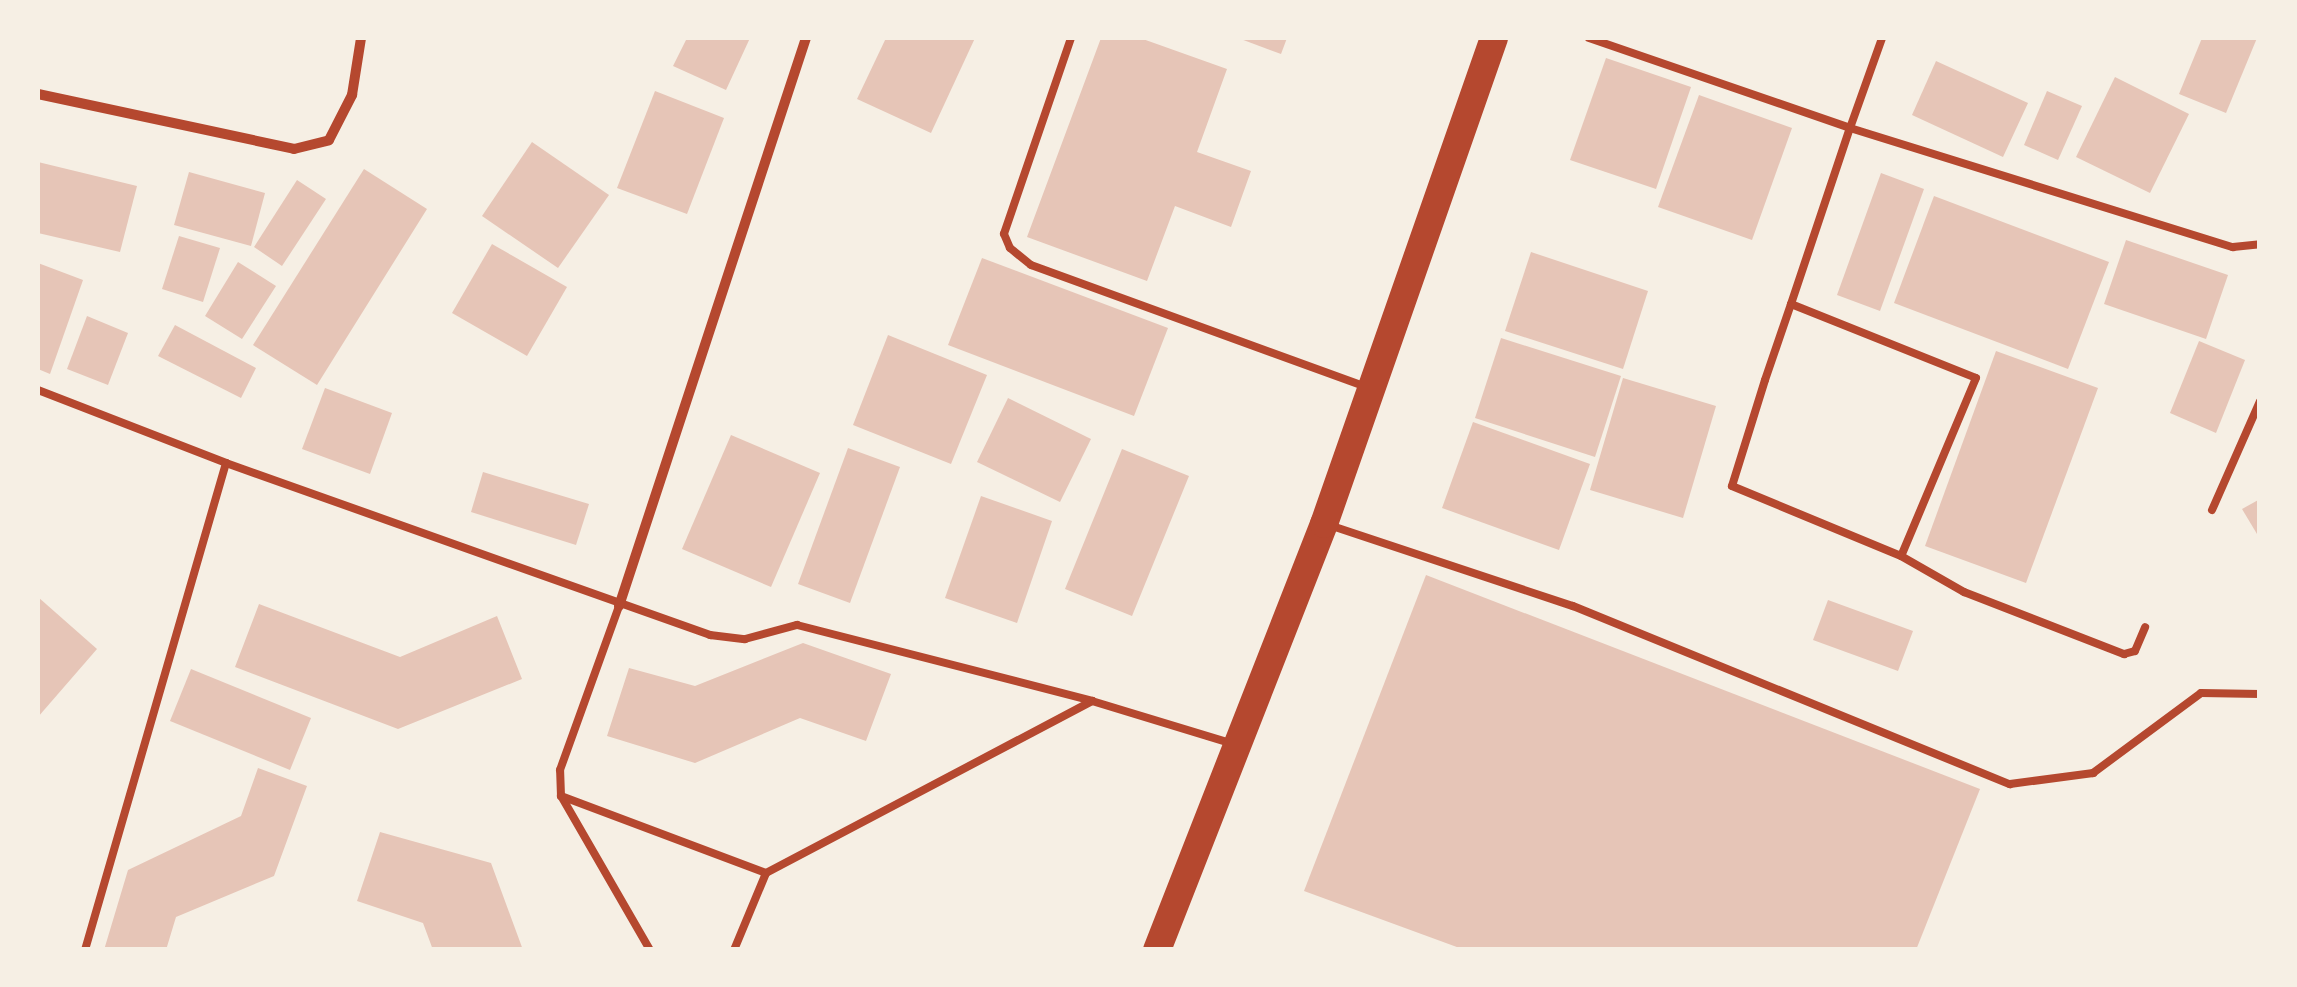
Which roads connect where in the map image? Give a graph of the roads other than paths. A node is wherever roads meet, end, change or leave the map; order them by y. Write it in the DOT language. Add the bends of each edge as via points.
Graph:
graph roads {
  1 [pos="362,38"];
  2 [pos="806,38"];
  3 [pos="1071,38"];
  4 [pos="1494,38"];
  5 [pos="1588,38"];
  6 [pos="1882,38"];
  7 [pos="1601,39"];
  8 [pos="38,94"];
  9 [pos="1850,128"];
  10 [pos="2260,244"];
  11 [pos="1791,304"];
  12 [pos="1371,388"];
  13 [pos="38,390"];
  14 [pos="2260,402"];
  15 [pos="226,463"];
  16 [pos="2212,510"];
  17 [pos="1324,524"];
  18 [pos="1902,556"];
  19 [pos="618,606"];
  20 [pos="2146,627"];
  21 [pos="2260,694"];
  22 [pos="1092,701"];
  23 [pos="1240,747"];
  24 [pos="561,796"];
  25 [pos="766,872"];
  26 [pos="85,950"];
  27 [pos="650,950"];
  28 [pos="734,950"];
  29 [pos="1157,950"];
  1 -- 8 [label="street" via="352,95 329,140 294,149"];
  2 -- 19 [label="street"];
  3 -- 12 [label="lane" via="1004,234 1010,248 1031,264"];
  4 -- 12 [label="highway"];
  5 -- 7 [label="lane"];
  6 -- 9 [label="lane"];
  7 -- 9 [label="lane"];
  9 -- 10 [label="lane" via="2233,247"];
  9 -- 11 [label="lane"];
  11 -- 18 [label="lane" via="1732,486"];
  11 -- 18 [label="lane" via="1976,378"];
  12 -- 17 [label="highway"];
  13 -- 15 [label="lane"];
  14 -- 16 [label="lane"];
  15 -- 19 [label="lane"];
  15 -- 26 [label="lane"];
  17 -- 21 [label="lane" via="1573,606 2010,784 2093,773 2201,692"];
  17 -- 23 [label="highway"];
  18 -- 20 [label="lane" via="1964,592 2124,654 2136,651"];
  19 -- 22 [label="lane" via="745,639 797,625"];
  19 -- 24 [label="lane" via="560,770"];
  22 -- 23 [label="lane"];
  22 -- 25 [label="lane"];
  23 -- 29 [label="highway"];
  24 -- 25 [label="lane"];
  24 -- 27 [label="lane"];
  25 -- 28 [label="lane"];
}
